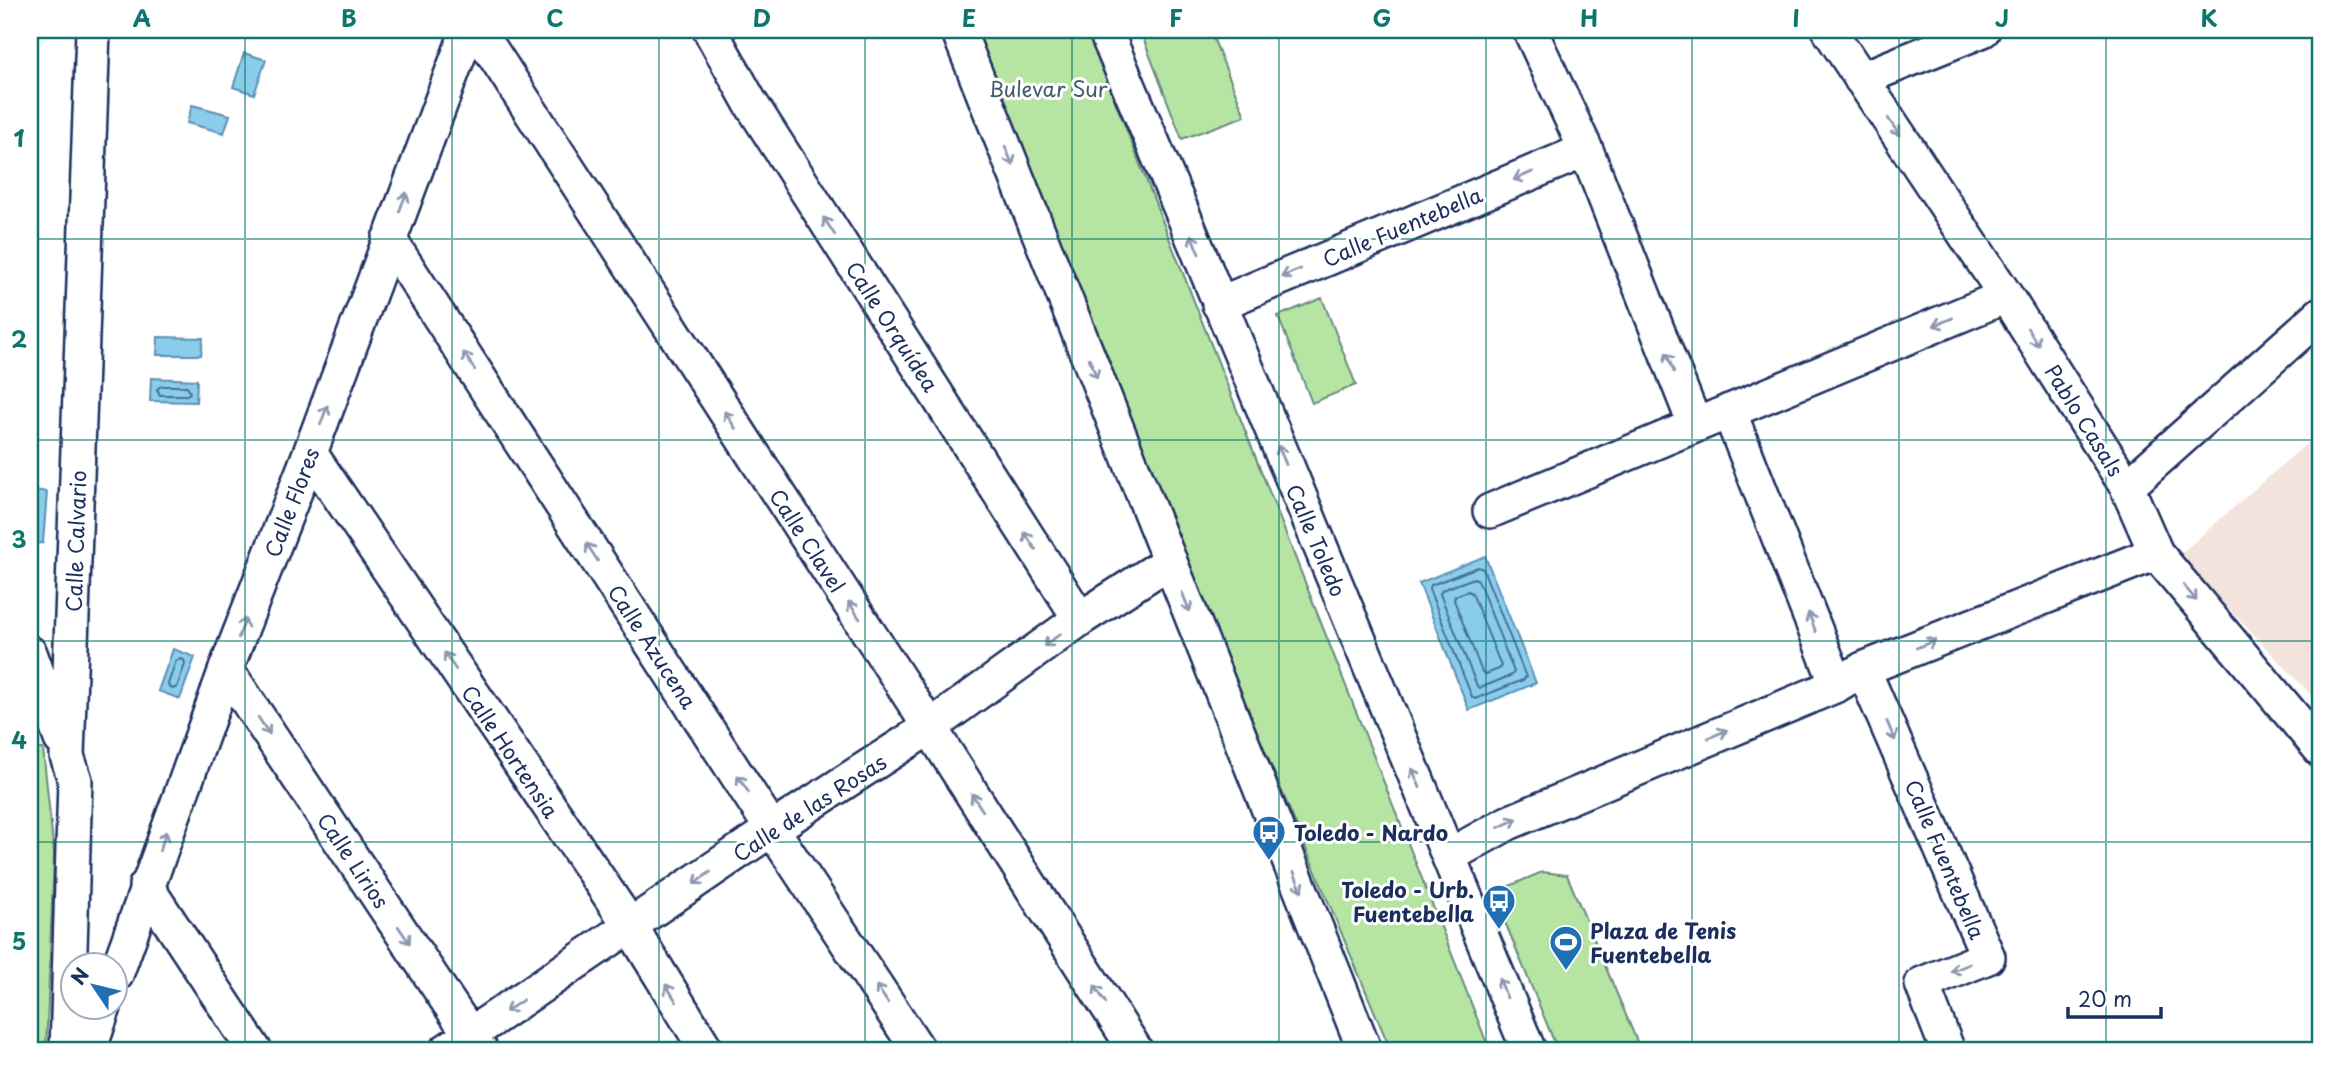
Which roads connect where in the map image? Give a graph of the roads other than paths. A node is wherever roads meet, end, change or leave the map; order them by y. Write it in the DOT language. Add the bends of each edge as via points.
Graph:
graph roads {
  1 [pos="93,30"];
  2 [pos="468,30"];
  3 [pos="478,30"];
  4 [pos="710,30"];
  5 [pos="958,30"];
  6 [pos="1105,30"];
  7 [pos="1530,30"];
  8 [pos="1829,30"];
  9 [pos="1983,30"];
  10 [pos="1861,79"];
  11 [pos="1586,150"];
  12 [pos="389,239"];
  13 [pos="2006,296"];
  14 [pos="1219,304"];
  15 [pos="2321,314"];
  16 [pos="1710,420"];
  17 [pos="310,453"];
  18 [pos="2127,487"];
  19 [pos="1490,511"];
  20 [pos="2156,553"];
  21 [pos="1170,561"];
  22 [pos="1080,619"];
  23 [pos="30,653"];
  24 [pos="226,669"];
  25 [pos="1850,677"];
  26 [pos="930,727"];
  27 [pos="2321,750"];
  28 [pos="67,756"];
  29 [pos="772,830"];
  30 [pos="1449,856"];
  31 [pos="146,886"];
  32 [pos="631,928"];
  33 [pos="124,951"];
  34 [pos="99,1021"];
  35 [pos="466,1046"];
  36 [pos="67,1051"];
  37 [pos="89,1051"];
  38 [pos="256,1051"];
  39 [pos="707,1051"];
  40 [pos="919,1051"];
  41 [pos="1136,1051"];
  42 [pos="1365,1051"];
  43 [pos="1529,1051"];
  44 [pos="1948,1051"];
  1 -- 28 [label="street, Calle Calvario"];
  12 -- 2 [label="street, Calle Flores, one-way"];
  26 -- 3 [label="street, Calle Clavel, one-way"];
  22 -- 4 [label="street, Calle Orquídea, one-way" via="750,102"];
  5 -- 21 [label="street, one-way"];
  14 -- 6 [label="street, Calle Toledo, one-way"];
  7 -- 11 [label="street, Calle Fuentebella"];
  8 -- 10 [label="street, Pablo Casals"];
  9 -- 10 [label="street"];
  10 -- 13 [label="street, Pablo Casals, one-way"];
  11 -- 14 [label="street, Calle Fuentebella, one-way"];
  16 -- 11 [label="street, Calle Fuentebella, one-way"];
  17 -- 12 [label="street, Calle Flores, one-way"];
  29 -- 12 [label="street, Calle Azucena, one-way"];
  13 -- 16 [label="street, one-way"];
  13 -- 18 [label="street, Pablo Casals, one-way"];
  30 -- 14 [label="street, Calle Toledo, one-way"];
  15 -- 18 [label="street"];
  16 -- 19 [label="street"];
  25 -- 16 [label="street, Calle Fuentebella, one-way"];
  24 -- 17 [label="street, Calle Flores, one-way"];
  32 -- 17 [label="street, Calle Hortensia, one-way"];
  18 -- 20 [label="street, Pablo Casals"];
  25 -- 20 [label="street, one-way"];
  20 -- 27 [label="street, Pablo Casals, one-way"];
  21 -- 22 [label="street, Calle de las Rosas"];
  21 -- 42 [label="street, one-way"];
  22 -- 26 [label="street, Calle de las Rosas, one-way"];
  23 -- 28 [label="street"];
  31 -- 24 [label="street, Calle Flores, one-way"];
  24 -- 35 [label="street, Calle Lirios, one-way"];
  30 -- 25 [label="street, one-way" via="1508,823"];
  25 -- 44 [label="street, Calle Fuentebella, one-way" via="1988,957 1922,984"];
  26 -- 29 [label="street, Calle de las Rosas"];
  41 -- 26 [label="street, Calle Clavel, one-way"];
  28 -- 36 [label="street, Calle Calvario" via="75,780"];
  29 -- 32 [label="street, Calle de las Rosas, one-way"];
  40 -- 29 [label="street, Calle Azucena, one-way"];
  43 -- 30 [label="street, Calle Toledo, one-way"];
  31 -- 33 [label="street, Calle Flores"];
  31 -- 38 [label="street"];
  32 -- 35 [label="street, Calle de las Rosas, one-way"];
  39 -- 32 [label="street, Calle Hortensia, one-way"];
  34 -- 37 [label="street"];
}
